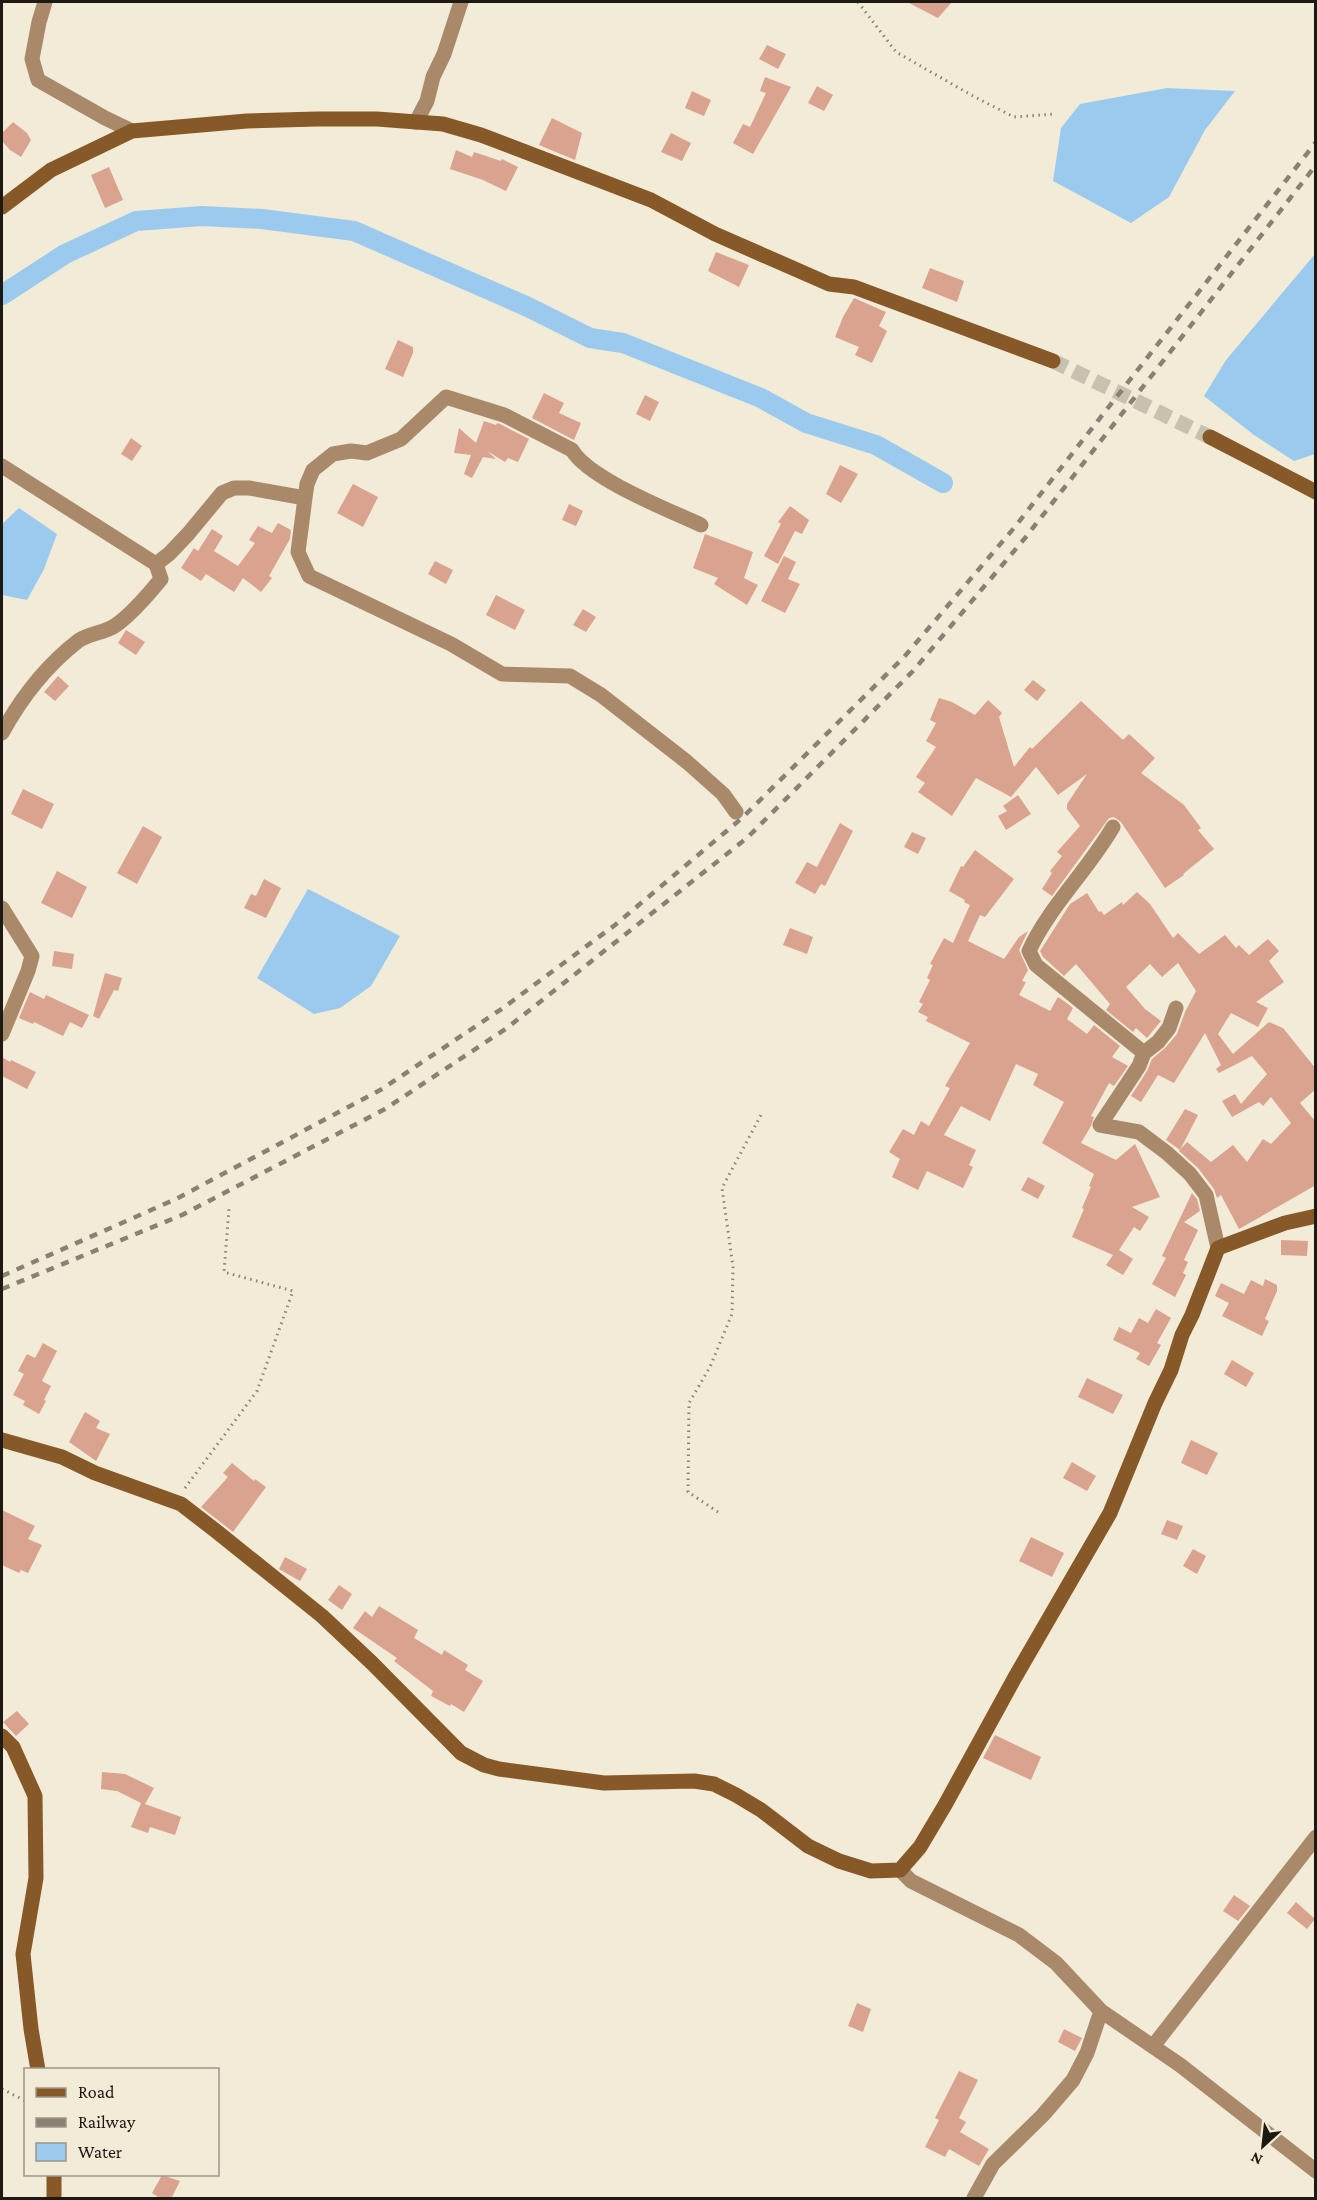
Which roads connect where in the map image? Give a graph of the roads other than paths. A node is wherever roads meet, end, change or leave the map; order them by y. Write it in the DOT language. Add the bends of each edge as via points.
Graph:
graph roads {
  1 [pos="45,2"];
  2 [pos="461,2"];
  3 [pos="416,122"];
  4 [pos="132,131"];
  5 [pos="2,207"];
  6 [pos="1053,361"];
  7 [pos="1210,437"];
  8 [pos="2,466"];
  9 [pos="1316,492"];
  10 [pos="304,498"];
  11 [pos="701,525"];
  12 [pos="156,564"];
  13 [pos="2,733"];
  14 [pos="735,812"];
  15 [pos="1113,827"];
  16 [pos="2,908"];
  17 [pos="1176,1008"];
  18 [pos="2,1034"];
  19 [pos="1144,1053"];
  20 [pos="1316,1216"];
  21 [pos="1218,1248"];
  22 [pos="2,1440"];
  23 [pos="2,1736"];
  24 [pos="1316,1837"];
  25 [pos="900,1870"];
  26 [pos="1101,2011"];
  27 [pos="1154,2045"];
  28 [pos="38,2068"];
  29 [pos="1316,2171"];
  30 [pos="54,2176"];
  31 [pos="54,2199"];
  32 [pos="974,2199"];
  1 -- 4 [label="street" via="32,59 38,80"];
  2 -- 3 [label="street"];
  3 -- 4 [label="street" via="306,119"];
  3 -- 6 [label="street" via="443,124 481,135 651,200 715,234 829,284 854,287"];
  4 -- 5 [label="street" via="51,170"];
  7 -- 9 [label="street"];
  8 -- 12 [label="street"];
  10 -- 11 [label="street" via="313,470 333,454 367,453 401,439 446,397 504,415 572,450 594,473"];
  10 -- 12 [label="street" via="249,488 222,493 188,534"];
  10 -- 14 [label="street" via="298,552 309,576 451,644 502,674 570,676 601,695 687,762 723,794"];
  12 -- 13 [label="street" via="161,579 149,594 115,626 80,639 45,670"];
  15 -- 19 [label="street" via="1098,853 1036,934 1029,951 1036,965"];
  16 -- 18 [label="street" via="32,956"];
  17 -- 19 [label="street" via="1169,1028"];
  19 -- 21 [label="street" via="1100,1125 1139,1132 1190,1174 1206,1195"];
  20 -- 21 [label="street"];
  21 -- 25 [label="street" via="1110,1513 945,1805 920,1847"];
  22 -- 25 [label="street" via="62,1457 175,1502 322,1616 461,1753 477,1761 498,1769 583,1781 694,1780 714,1784 760,1810 808,1846 838,1861 871,1871"];
  23 -- 28 [label="street" via="13,1747 35,1796 36,1878 23,1954"];
  24 -- 27 [label="street"];
  25 -- 26 [label="street" via="911,1881 1019,1935 1056,1963"];
  26 -- 27 [label="street"];
  26 -- 32 [label="street" via="1073,2080 993,2164"];
  27 -- 29 [label="street"];
  30 -- 31 [label="street"];
}
